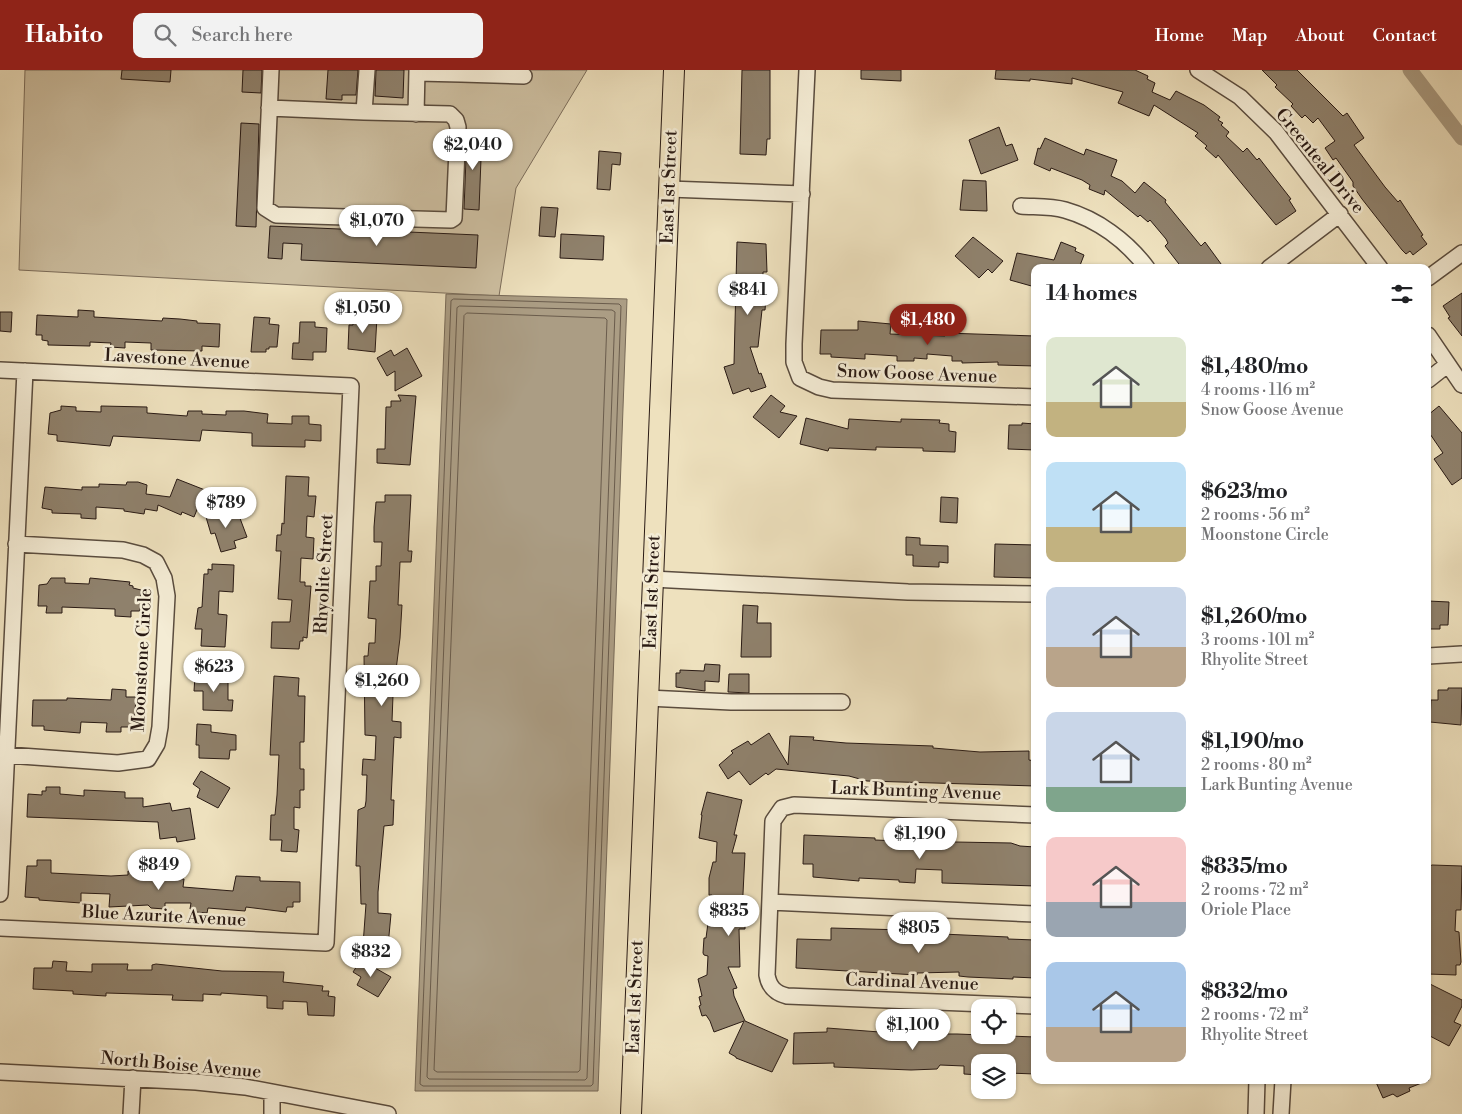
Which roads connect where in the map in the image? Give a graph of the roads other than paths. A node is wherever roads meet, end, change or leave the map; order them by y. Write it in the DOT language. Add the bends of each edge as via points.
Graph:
graph roads {
  1 [pos="271,70"];
  2 [pos="367,70"];
  3 [pos="674,70"];
  4 [pos="807,70"];
  5 [pos="1198,70"];
  6 [pos="417,72"];
  7 [pos="461,72"];
  8 [pos="524,76"];
  9 [pos="269,108"];
  10 [pos="364,112"];
  11 [pos="416,114"];
  12 [pos="669,189"];
  13 [pos="802,194"];
  14 [pos="1022,206"];
  15 [pos="1340,214"];
  16 [pos="1462,252"];
  17 [pos="1144,264"];
  18 [pos="1275,264"];
  19 [pos="1377,264"];
  20 [pos="1431,276"];
  21 [pos="1431,341"];
  22 [pos="1447,365"];
  23 [pos="0,370"];
  24 [pos="25,371"];
  25 [pos="1431,378"];
  26 [pos="1462,384"];
  27 [pos="351,386"];
  28 [pos="1031,397"];
  29 [pos="16,544"];
  30 [pos="652,579"];
  31 [pos="1031,594"];
  32 [pos="6,649"];
  33 [pos="1462,654"];
  34 [pos="1431,656"];
  35 [pos="647,698"];
  36 [pos="842,702"];
  37 [pos="6,755"];
  38 [pos="1031,815"];
  39 [pos="0,894"];
  40 [pos="770,902"];
  41 [pos="1031,914"];
  42 [pos="0,928"];
  43 [pos="326,943"];
  44 [pos="1031,1006"];
  45 [pos="0,1072"];
  46 [pos="133,1078"];
  47 [pos="1257,1084"];
  48 [pos="1283,1084"];
  49 [pos="272,1092"];
  50 [pos="131,1114"];
  51 [pos="272,1114"];
  52 [pos="388,1114"];
  53 [pos="631,1114"];
  54 [pos="1256,1114"];
  55 [pos="1281,1114"];
  1 -- 9 [label="street"];
  2 -- 10 [label="street"];
  3 -- 12 [label="main road, East 1st Street"];
  4 -- 13 [label="street"];
  5 -- 15 [label="street, Greenteal Drive" via="1240,97 1276,132"];
  6 -- 7 [label="street"];
  6 -- 11 [label="street"];
  7 -- 8 [label="street"];
  9 -- 10 [label="street"];
  9 -- 11 [label="street" via="265,208 271,214 451,220 454,218 456,120 450,114"];
  10 -- 11 [label="street"];
  12 -- 13 [label="street"];
  12 -- 30 [label="main road, East 1st Street"];
  13 -- 28 [label="street, Snow Goose Avenue" via="794,344 794,362 800,378 819,388 832,390"];
  14 -- 17 [label="street" via="1064,210 1100,225 1135,251"];
  15 -- 18 [label="street"];
  15 -- 19 [label="street, Greenteal Drive"];
  16 -- 20 [label="street"];
  21 -- 22 [label="street"];
  22 -- 25 [label="street"];
  22 -- 26 [label="street"];
  23 -- 24 [label="street, Lavestone Avenue"];
  24 -- 27 [label="street, Lavestone Avenue"];
  24 -- 29 [label="street"];
  27 -- 43 [label="street, Rhyolite Street"];
  29 -- 32 [label="street"];
  29 -- 37 [label="street, Moonstone Circle" via="143,554 156,562 164,578 166,631 160,727 157,744 148,759 118,763"];
  30 -- 31 [label="street" via="908,592"];
  30 -- 35 [label="main road, East 1st Street"];
  32 -- 37 [label="street"];
  33 -- 34 [label="street"];
  35 -- 36 [label="street"];
  35 -- 53 [label="main road, East 1st Street"];
  37 -- 39 [label="street"];
  38 -- 40 [label="street, Lark Bunting Avenue" via="794,804 782,808 774,822"];
  40 -- 41 [label="street"];
  40 -- 44 [label="street, Cardinal Avenue" via="768,981 779,994"];
  42 -- 43 [label="street, Blue Azurite Avenue"];
  45 -- 46 [label="street, North Boise Avenue"];
  46 -- 49 [label="street, North Boise Avenue"];
  46 -- 50 [label="street"];
  47 -- 54 [label="street"];
  48 -- 55 [label="street"];
  49 -- 51 [label="street"];
  49 -- 52 [label="street, North Boise Avenue"];
}
